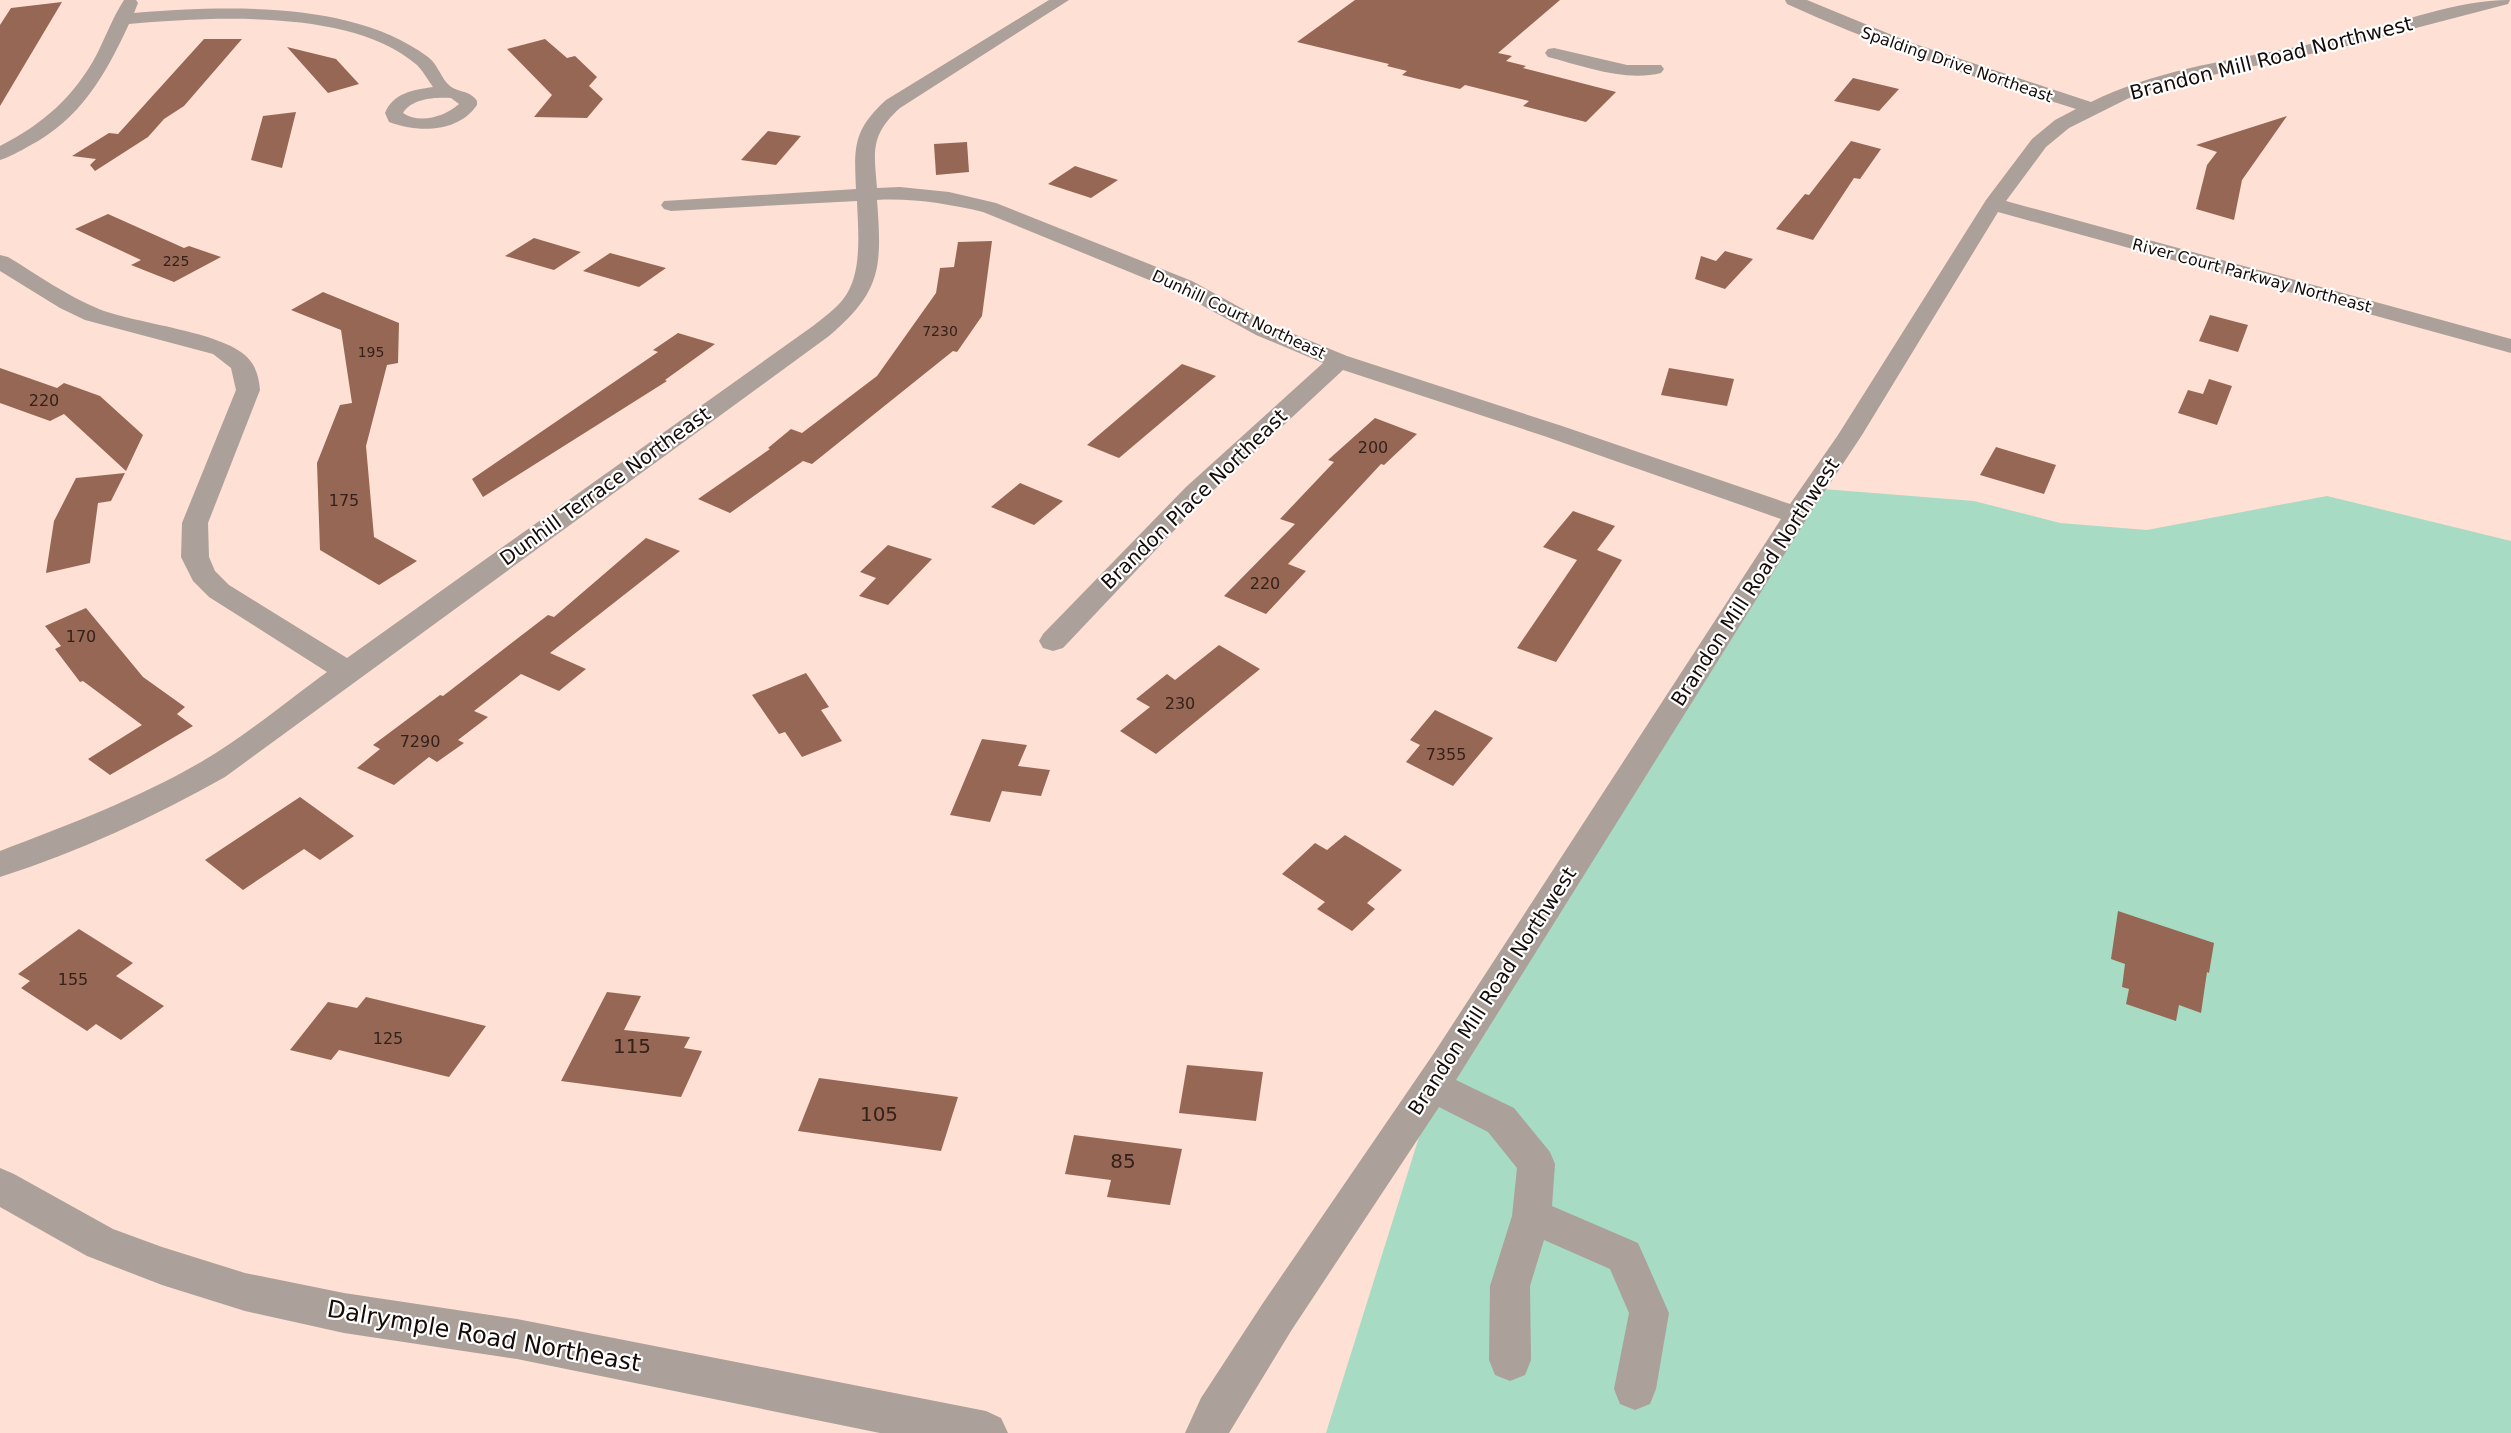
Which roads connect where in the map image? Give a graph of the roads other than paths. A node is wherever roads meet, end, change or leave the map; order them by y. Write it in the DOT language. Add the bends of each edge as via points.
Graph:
graph roads {
  1 [pos="131,0"];
  2 [pos="1060,0"];
  3 [pos="1793,0"];
  4 [pos="2502,0"];
  5 [pos="122,20"];
  6 [pos="1554,53"];
  7 [pos="1655,69"];
  8 [pos="445,92"];
  9 [pos="2091,108"];
  10 [pos="0,154"];
  11 [pos="867,193"];
  12 [pos="1993,204"];
  13 [pos="671,205"];
  14 [pos="0,262"];
  15 [pos="2511,346"];
  16 [pos="1339,361"];
  17 [pos="1796,515"];
  18 [pos="1053,641"];
  19 [pos="348,672"];
  20 [pos="0,864"];
  21 [pos="1432,1086"];
  22 [pos="0,1186"];
  23 [pos="1532,1216"];
  24 [pos="1510,1360"];
  25 [pos="1635,1389"];
  26 [pos="986,1433"];
  27 [pos="1207,1433"];
  1 -- 5 [label="street"];
  2 -- 11 [label="street, Dunhill Terrace Northeast" via="893,104 877,119 864,150"];
  3 -- 9 [label="street, Spalding Drive Northeast" via="1921,54"];
  4 -- 9 [label="street, Brandon Mill Road Northwest" via="2347,40 2161,81"];
  5 -- 8 [label="street" via="242,10 336,18 410,46 423,55"];
  5 -- 10 [label="street" via="100,67 76,102 42,131"];
  6 -- 7 [label="street" via="1627,70"];
  9 -- 12 [label="street, Brandon Mill Road Northwest" via="2039,143"];
  11 -- 13 [label="street, Dunhill Court Northeast"];
  11 -- 16 [label="street, Dunhill Court Northeast" via="932,195 989,207 1184,285 1264,330"];
  11 -- 19 [label="street, Dunhill Terrace Northeast" via="866,273 858,294 841,315"];
  12 -- 15 [label="street, River Court Parkway Northeast"];
  12 -- 17 [label="street, Brandon Mill Road Northwest"];
  14 -- 19 [label="street" via="93,315 221,349 237,359 247,373 248,390 195,523 195,557 203,575 219,591"];
  16 -- 17 [label="street, Dunhill Court Northeast"];
  16 -- 18 [label="street, Brandon Place Northeast" via="1195,493"];
  17 -- 21 [label="street, Brandon Mill Road Northwest"];
  19 -- 20 [label="street, Dunhill Terrace Northeast" via="171,795"];
  21 -- 23 [label="street" via="1501,1120 1536,1164"];
  21 -- 27 [label="street, Brandon Mill Road Northwest" via="1277,1317"];
  22 -- 26 [label="street, Dalrymple Road Northeast" via="101,1243 245,1292 344,1313 517,1339"];
  23 -- 24 [label="street" via="1510,1286"];
  23 -- 25 [label="street" via="1624,1256 1649,1313"];
}
